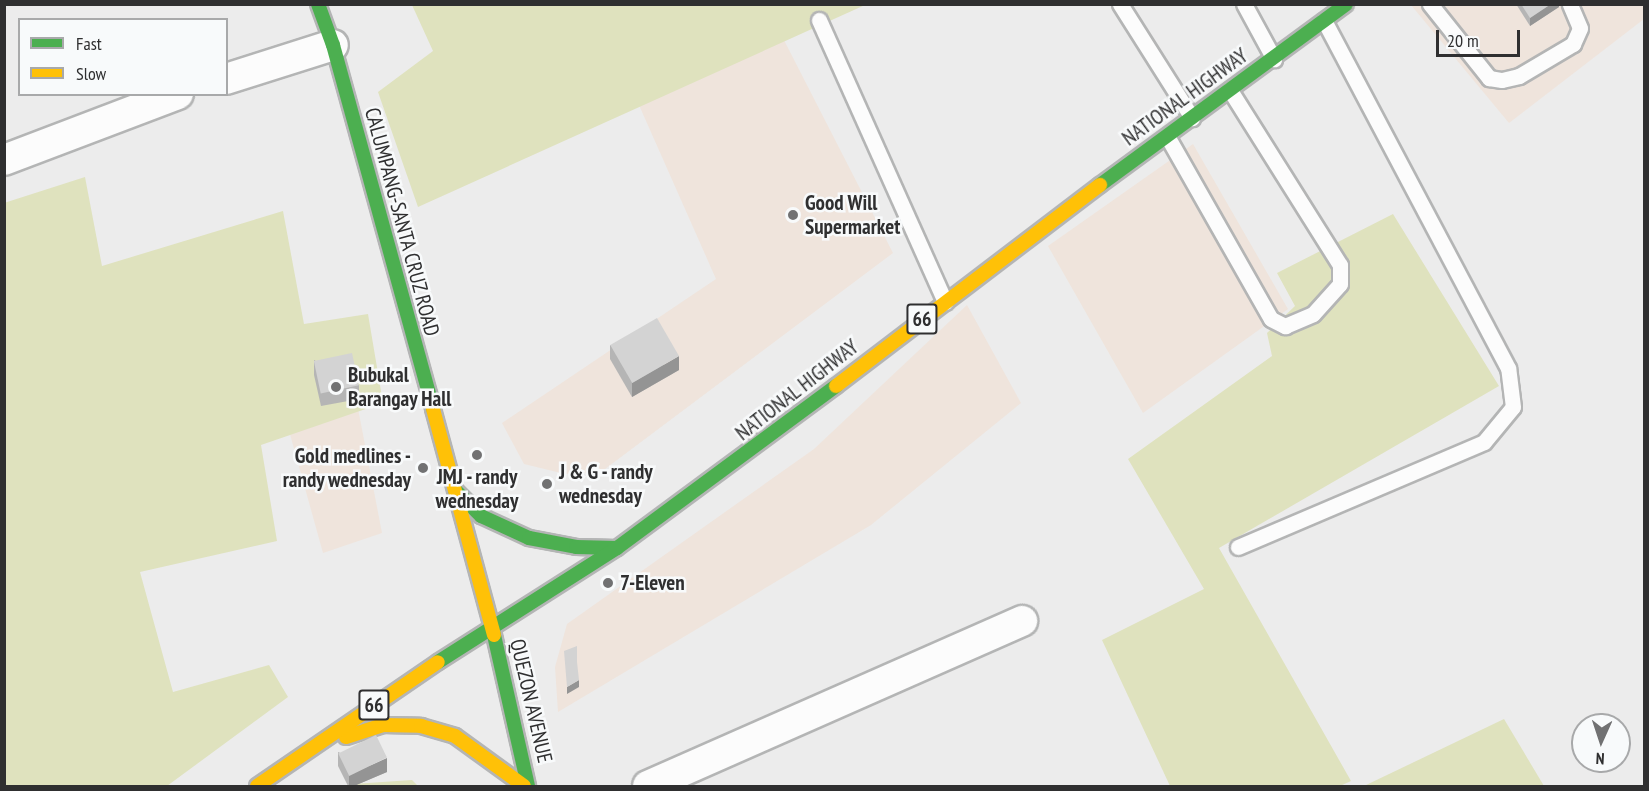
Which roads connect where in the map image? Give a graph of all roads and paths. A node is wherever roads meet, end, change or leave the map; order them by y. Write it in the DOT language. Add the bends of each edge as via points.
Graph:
graph roads {
  1 [pos="318,4"];
  2 [pos="1120,4"];
  3 [pos="1244,4"];
  4 [pos="1346,4"];
  5 [pos="1430,4"];
  6 [pos="1570,4"];
  7 [pos="819,20"];
  8 [pos="1324,21"];
  9 [pos="333,45"];
  10 [pos="1274,59"];
  11 [pos="228,78"];
  12 [pos="1230,90"];
  13 [pos="173,96"];
  14 [pos="1192,118"];
  15 [pos="1167,136"];
  16 [pos="4,160"];
  17 [pos="945,302"];
  18 [pos="454,490"];
  19 [pos="1238,547"];
  20 [pos="617,548"];
  21 [pos="1022,621"];
  22 [pos="492,625"];
  23 [pos="313,747"];
  24 [pos="257,786"];
  25 [pos="526,786"];
  26 [pos="648,786"];
  1 -- 9 [label="main road, CALUMPANG-SANTA CRUZ ROAD"];
  2 -- 14 [label="lane"];
  3 -- 10 [label="lane"];
  4 -- 8 [label="main road, NATIONAL HIGHWAY / 66"];
  5 -- 6 [label="lane" via="1489,78 1502,81 1519,76 1574,44 1580,28"];
  7 -- 17 [label="lane"];
  8 -- 10 [label="main road, NATIONAL HIGHWAY / 66"];
  8 -- 19 [label="lane" via="1508,368 1513,407 1484,442"];
  9 -- 11 [label="street"];
  9 -- 18 [label="main road, CALUMPANG-SANTA CRUZ ROAD"];
  10 -- 12 [label="main road, NATIONAL HIGHWAY / 66"];
  12 -- 14 [label="main road, NATIONAL HIGHWAY / 66"];
  12 -- 15 [label="lane" via="1341,265 1340,284 1313,314 1285,326 1271,319"];
  13 -- 16 [label="street"];
  14 -- 15 [label="main road, NATIONAL HIGHWAY / 66"];
  15 -- 17 [label="main road, NATIONAL HIGHWAY / 66"];
  17 -- 20 [label="main road, NATIONAL HIGHWAY / 66" via="765,442"];
  18 -- 20 [label="main road" via="481,516 529,538 576,547"];
  18 -- 22 [label="main road, CALUMPANG-SANTA CRUZ ROAD"];
  20 -- 22 [label="main road, NATIONAL HIGHWAY / 66"];
  21 -- 26 [label="street"];
  22 -- 23 [label="main road, NATIONAL HIGHWAY / 66"];
  22 -- 25 [label="main road, QUEZON AVENUE"];
  23 -- 24 [label="main road, NATIONAL HIGHWAY / 66"];
  23 -- 25 [label="main road" via="382,725 421,726 455,736"];
}
